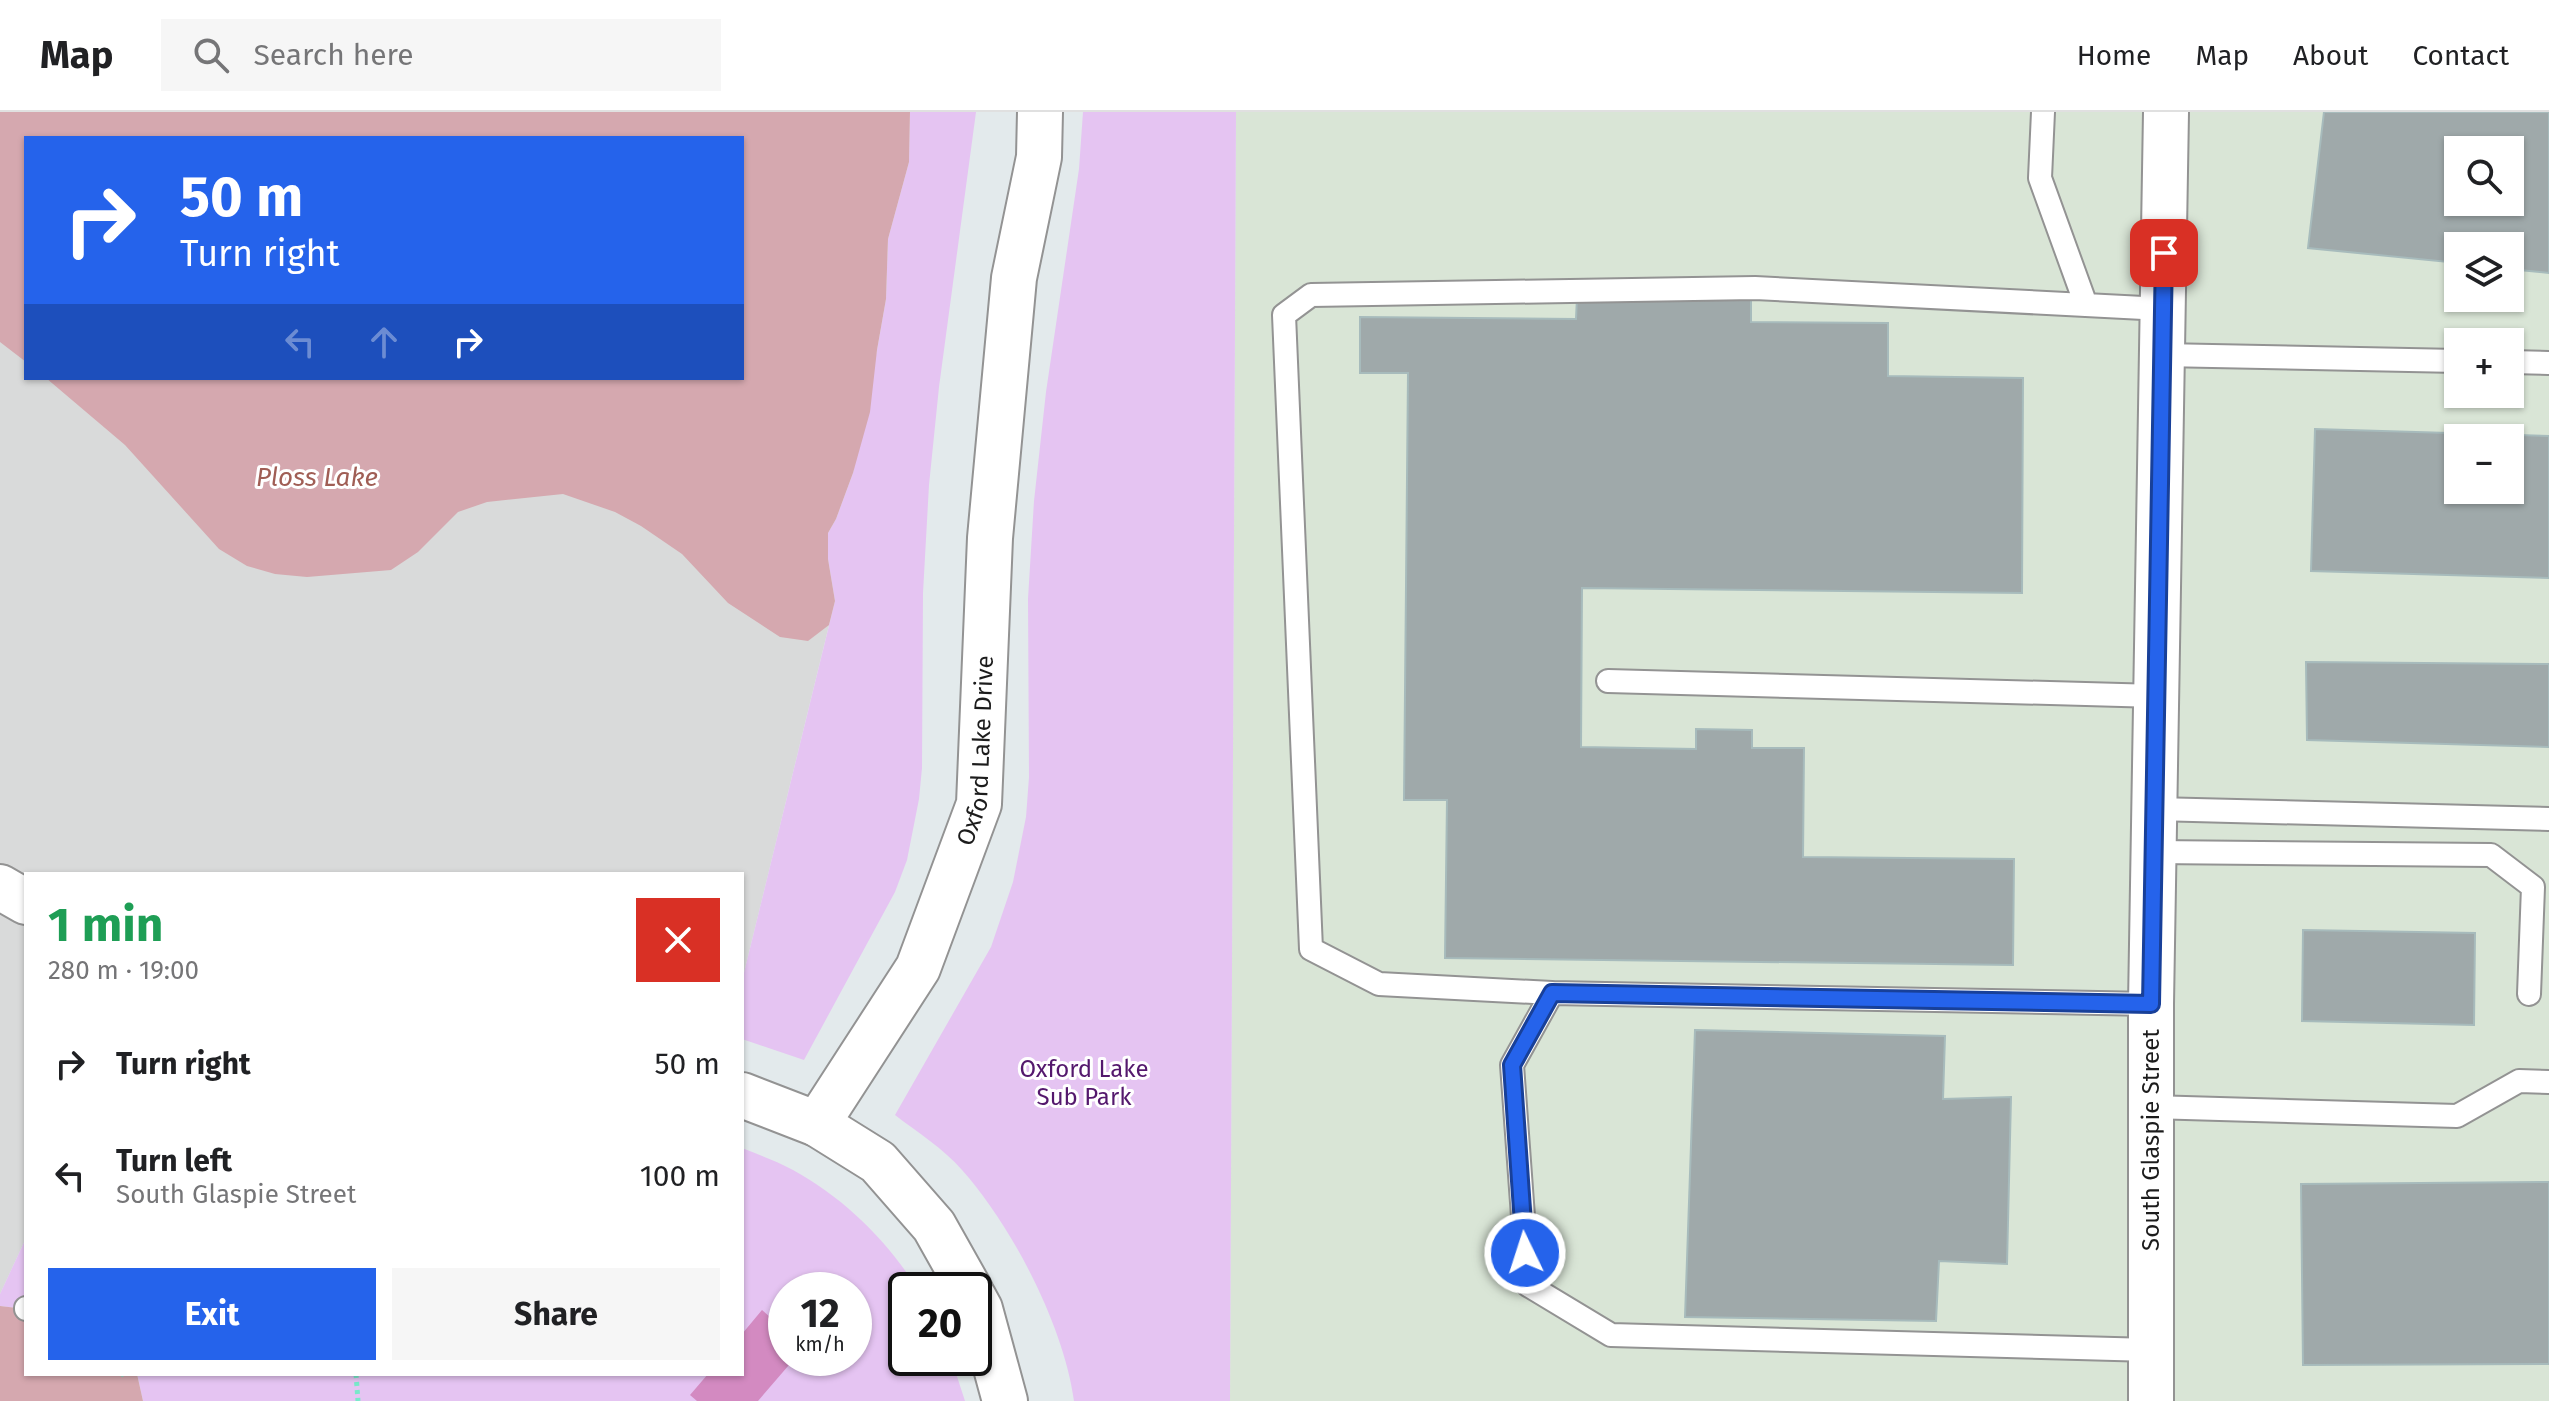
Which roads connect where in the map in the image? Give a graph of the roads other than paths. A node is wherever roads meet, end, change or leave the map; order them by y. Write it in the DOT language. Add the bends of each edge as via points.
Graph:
graph roads {
  1 [pos="1040,112"];
  2 [pos="2043,112"];
  3 [pos="2166,112"];
  4 [pos="2086,305"];
  5 [pos="2163,309"];
  6 [pos="2162,355"];
  7 [pos="2444,361"];
  8 [pos="2524,362"];
  9 [pos="2549,363"];
  10 [pos="1608,681"];
  11 [pos="2157,696"];
  12 [pos="2155,809"];
  13 [pos="2549,819"];
  14 [pos="2154,852"];
  15 [pos="0,887"];
  16 [pos="24,901"];
  17 [pos="1552,993"];
  18 [pos="2529,994"];
  19 [pos="2151,1004"];
  20 [pos="2549,1082"];
  21 [pos="744,1096"];
  22 [pos="2151,1107"];
  23 [pos="817,1124"];
  24 [pos="960,1272"];
  25 [pos="2151,1350"];
  26 [pos="992,1353"];
  27 [pos="1005,1401"];
  28 [pos="2151,1401"];
  1 -- 23 [label="street, Oxford Lake Drive" via="1039,157 1014,278 990,538 979,804 918,968"];
  2 -- 4 [label="lane" via="2040,178"];
  3 -- 5 [label="street, South Glaspie Street"];
  4 -- 5 [label="lane"];
  4 -- 17 [label="lane" via="1755,288 1311,295 1284,315 1311,949 1379,984"];
  5 -- 6 [label="street, South Glaspie Street"];
  6 -- 7 [label="lane"];
  6 -- 11 [label="street, South Glaspie Street"];
  8 -- 9 [label="lane"];
  10 -- 11 [label="lane"];
  11 -- 12 [label="street, South Glaspie Street"];
  12 -- 13 [label="lane"];
  12 -- 14 [label="street, South Glaspie Street"];
  14 -- 18 [label="lane" via="2491,855 2533,887"];
  14 -- 19 [label="street, South Glaspie Street"];
  15 -- 16 [label="street"];
  17 -- 19 [label="lane"];
  17 -- 25 [label="lane" via="1512,1065 1528,1285 1611,1335"];
  19 -- 22 [label="street, South Glaspie Street"];
  20 -- 22 [label="lane" via="2519,1081 2457,1116"];
  21 -- 23 [label="street"];
  22 -- 25 [label="street, South Glaspie Street"];
  23 -- 24 [label="street" via="878,1162 934,1226"];
  25 -- 28 [label="street, South Glaspie Street"];
  26 -- 27 [label="street"];
}
